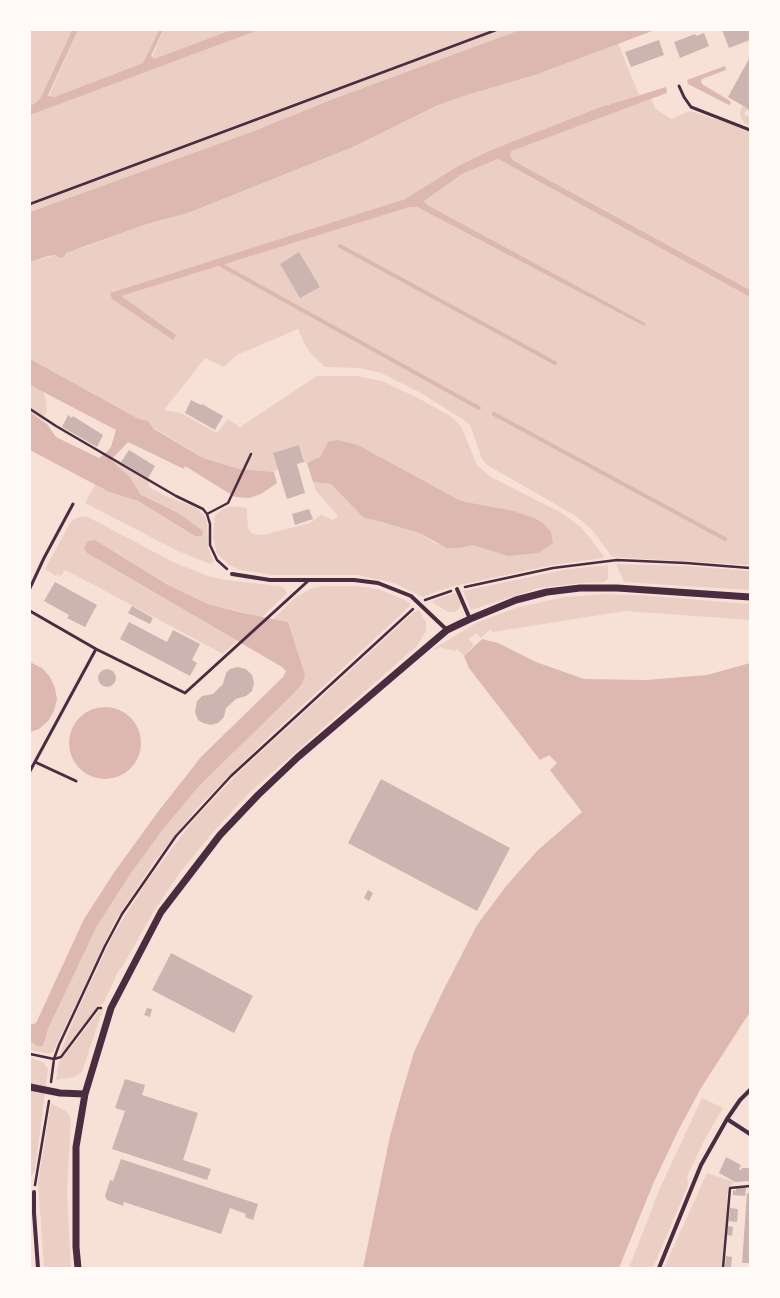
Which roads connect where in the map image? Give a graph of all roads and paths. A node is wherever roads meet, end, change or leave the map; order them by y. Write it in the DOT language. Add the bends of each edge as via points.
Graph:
graph roads {
  1 [pos="496,30"];
  2 [pos="679,86"];
  3 [pos="750,130"];
  4 [pos="30,204"];
  5 [pos="30,409"];
  6 [pos="251,454"];
  7 [pos="73,504"];
  8 [pos="207,514"];
  9 [pos="750,568"];
  10 [pos="232,574"];
  11 [pos="308,581"];
  12 [pos="30,588"];
  13 [pos="457,589"];
  14 [pos="750,597"];
  15 [pos="420,603"];
  16 [pos="30,611"];
  17 [pos="470,619"];
  18 [pos="447,630"];
  19 [pos="96,649"];
  20 [pos="35,762"];
  21 [pos="30,771"];
  22 [pos="76,780"];
  23 [pos="111,1008"];
  24 [pos="30,1054"];
  25 [pos="54,1059"];
  26 [pos="30,1087"];
  27 [pos="50,1087"];
  28 [pos="750,1090"];
  29 [pos="50,1094"];
  30 [pos="84,1094"];
  31 [pos="727,1119"];
  32 [pos="750,1134"];
  33 [pos="750,1186"];
  34 [pos="34,1192"];
  35 [pos="38,1268"];
  36 [pos="78,1268"];
  37 [pos="659,1268"];
  38 [pos="723,1268"];
  1 -- 4 [label="path"];
  2 -- 3 [label="lane" via="691,107"];
  5 -- 8 [label="path" via="176,496 200,506"];
  6 -- 8 [label="path" via="228,503"];
  7 -- 12 [label="lane"];
  8 -- 10 [label="path" via="210,545 217,560"];
  9 -- 13 [label="path" via="686,562 611,561 553,568"];
  10 -- 11 [label="street" via="270,580"];
  11 -- 15 [label="street" via="354,580 378,583 402,591"];
  11 -- 19 [label="lane" via="186,693"];
  13 -- 15 [label="path"];
  13 -- 17 [label="street"];
  14 -- 17 [label="street" via="580,588 546,592 516,600"];
  15 -- 18 [label="street"];
  15 -- 25 [label="path" via="231,776 176,836 116,924 76,1006"];
  16 -- 19 [label="lane"];
  17 -- 18 [label="street"];
  18 -- 23 [label="street" via="298,757 220,835 161,912"];
  19 -- 20 [label="lane"];
  20 -- 21 [label="lane"];
  20 -- 22 [label="lane"];
  23 -- 25 [label="path" via="98,1008 61,1057"];
  23 -- 30 [label="street"];
  24 -- 25 [label="path"];
  25 -- 27 [label="path"];
  26 -- 30 [label="street" via="60,1093"];
  28 -- 31 [label="street"];
  29 -- 34 [label="path"];
  30 -- 36 [label="street" via="76,1147"];
  31 -- 32 [label="street"];
  31 -- 37 [label="street" via="701,1165"];
  33 -- 38 [label="path" via="730,1188"];
  34 -- 35 [label="street"];
}
